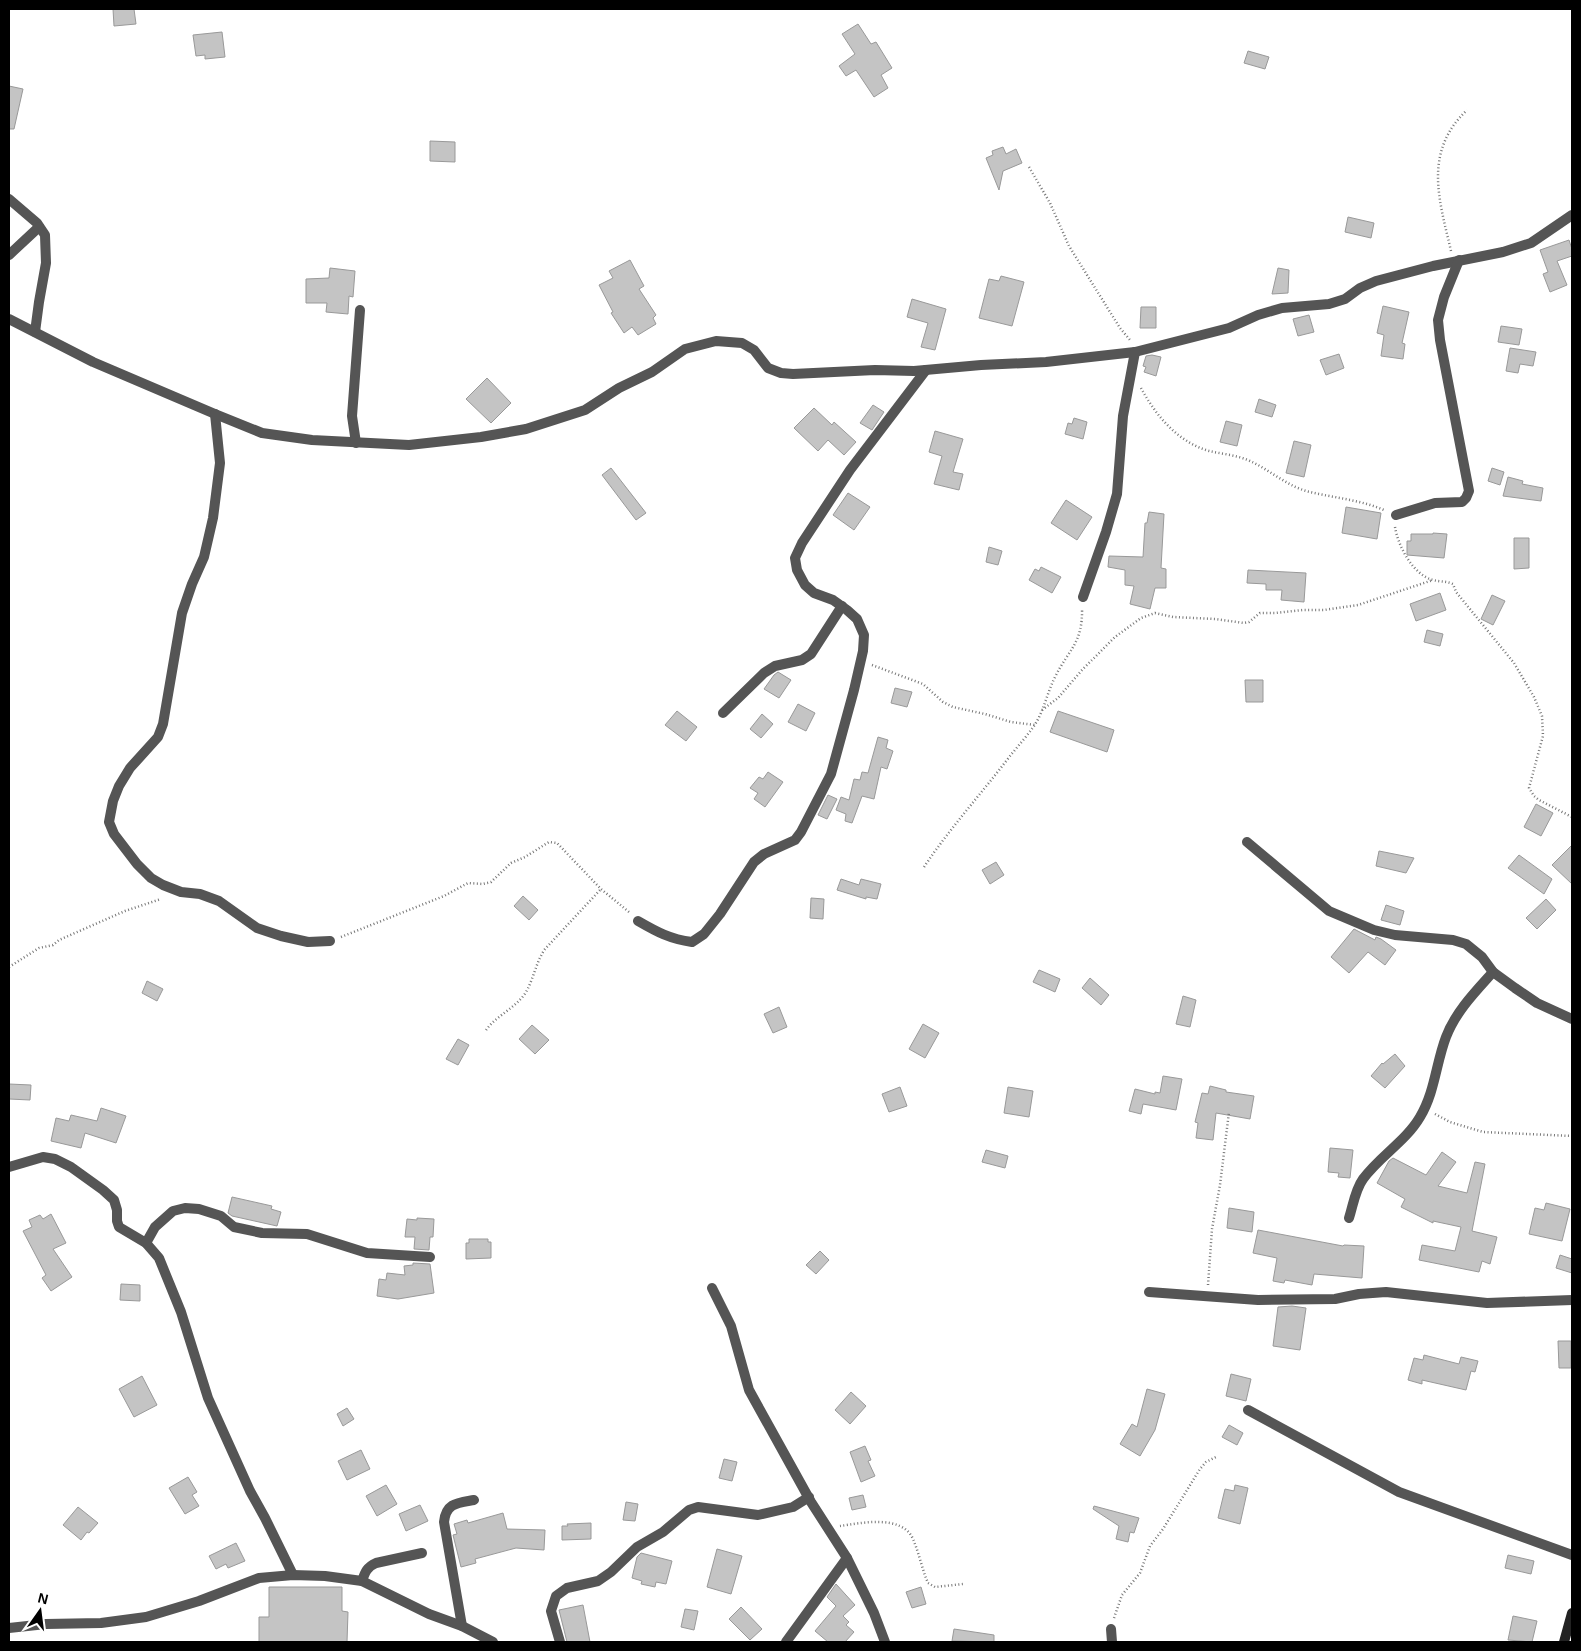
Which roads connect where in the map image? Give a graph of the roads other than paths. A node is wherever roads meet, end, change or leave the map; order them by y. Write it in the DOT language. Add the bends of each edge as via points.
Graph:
graph roads {
  1 [pos="9,199"];
  2 [pos="1572,215"];
  3 [pos="39,227"];
  4 [pos="9,255"];
  5 [pos="1456,261"];
  6 [pos="360,310"];
  7 [pos="9,319"];
  8 [pos="35,332"];
  9 [pos="1136,351"];
  10 [pos="926,370"];
  11 [pos="215,414"];
  12 [pos="356,443"];
  13 [pos="1396,516"];
  14 [pos="1083,597"];
  15 [pos="842,606"];
  16 [pos="723,713"];
  17 [pos="1247,842"];
  18 [pos="638,920"];
  19 [pos="330,941"];
  20 [pos="1493,972"];
  21 [pos="1572,1019"];
  22 [pos="9,1167"];
  23 [pos="1349,1218"];
  24 [pos="146,1243"];
  25 [pos="430,1257"];
  26 [pos="712,1288"];
  27 [pos="1149,1292"];
  28 [pos="1572,1300"];
  29 [pos="1248,1410"];
  30 [pos="809,1497"];
  31 [pos="474,1500"];
  32 [pos="422,1553"];
  33 [pos="1572,1555"];
  34 [pos="847,1558"];
  35 [pos="292,1575"];
  36 [pos="362,1581"];
  37 [pos="1572,1613"];
  38 [pos="462,1626"];
  39 [pos="9,1628"];
  40 [pos="1111,1629"];
  41 [pos="493,1642"];
  42 [pos="560,1642"];
  43 [pos="786,1642"];
  44 [pos="885,1642"];
  45 [pos="1112,1642"];
  46 [pos="1564,1642"];
  1 -- 3 [label="street"];
  2 -- 5 [label="street" via="1531,243"];
  3 -- 4 [label="street"];
  3 -- 8 [label="street" via="45,235 46,263"];
  5 -- 9 [label="street" via="1376,281 1345,299 1329,304 1282,308 1229,328"];
  5 -- 13 [label="street" via="1438,320 1469,491 1462,502 1435,503"];
  6 -- 12 [label="street" via="352,416"];
  7 -- 8 [label="street"];
  8 -- 11 [label="street" via="93,362"];
  9 -- 10 [label="street" via="1062,361"];
  9 -- 14 [label="street" via="1123,416 1117,494"];
  10 -- 12 [label="street" via="782,373 768,368 754,350 742,343 716,341 685,349 585,410 526,430 409,444"];
  10 -- 15 [label="street" via="850,470 795,558 805,585 814,593"];
  11 -- 12 [label="street" via="262,433"];
  11 -- 19 [label="street" via="220,463 212,518 204,557 182,612 163,724 158,737 130,768 119,786 112,801 109,822 114,834 144,871 163,885 219,900 256,928 308,942"];
  15 -- 16 [label="street" via="811,654 764,673"];
  15 -- 18 [label="street" via="857,619 864,635 862,655 831,774 801,832 795,840 754,862 720,914 704,934 692,942 659,934"];
  17 -- 20 [label="street" via="1329,911 1374,930 1466,944"];
  20 -- 21 [label="street" via="1537,1003"];
  20 -- 23 [label="street" via="1457,1014 1446,1036 1432,1090 1415,1126 1363,1179"];
  22 -- 24 [label="street" via="42,1157 71,1167 114,1200 119,1227"];
  24 -- 25 [label="street" via="156,1227 173,1212 185,1208 221,1216 234,1227 262,1233 307,1234 367,1252"];
  24 -- 35 [label="street" via="159,1258 208,1398"];
  26 -- 30 [label="street" via="732,1326 749,1390"];
  27 -- 28 [label="street" via="1258,1300 1335,1299 1386,1292 1487,1303"];
  29 -- 33 [label="street" via="1400,1492"];
  30 -- 34 [label="street"];
  30 -- 42 [label="street" via="793,1507 758,1515 698,1507 689,1510 663,1532 637,1547 612,1572 598,1581 567,1588 556,1596 551,1611"];
  31 -- 38 [label="street" via="455,1504 445,1514 444,1522"];
  32 -- 36 [label="street" via="376,1563 365,1572"];
  34 -- 43 [label="street"];
  34 -- 44 [label="street"];
  35 -- 36 [label="street"];
  35 -- 39 [label="street" via="259,1578 146,1617"];
  36 -- 38 [label="street" via="429,1614"];
  37 -- 46 [label="main road"];
  38 -- 41 [label="street"];
  40 -- 45 [label="street"];
}
